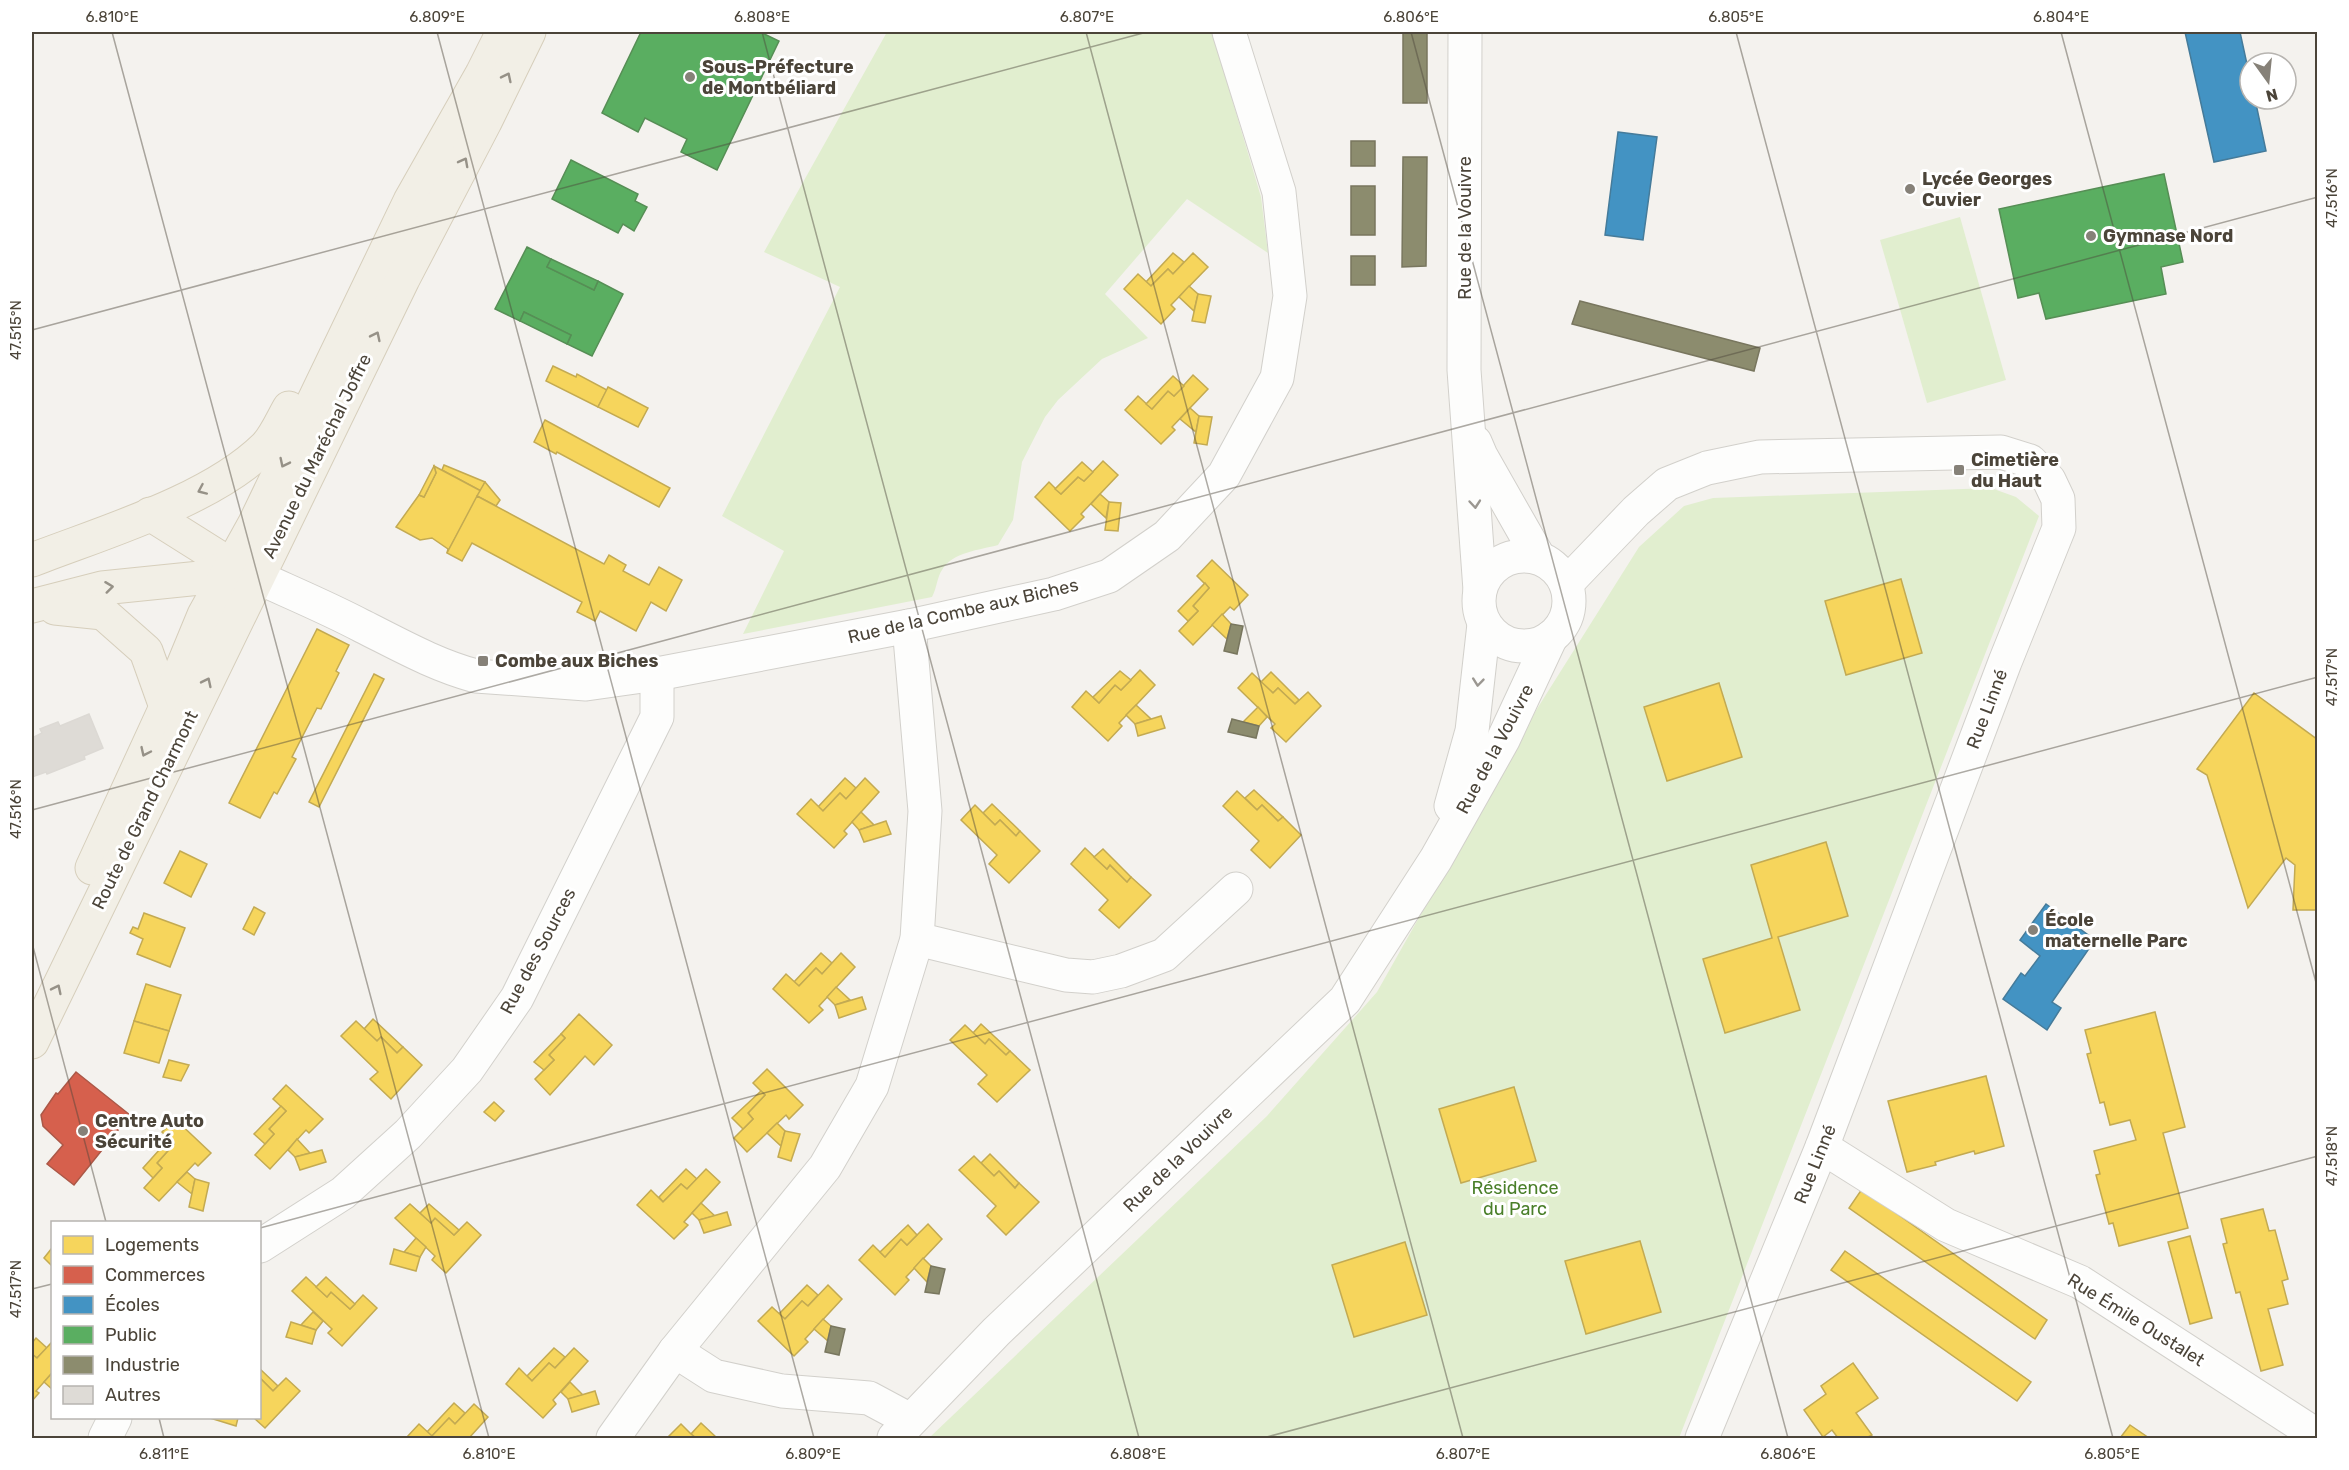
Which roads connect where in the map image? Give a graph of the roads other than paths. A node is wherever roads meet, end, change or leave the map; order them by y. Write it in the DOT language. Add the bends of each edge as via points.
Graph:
graph roads {
  1 [pos="503,32"];
  2 [pos="529,32"];
  3 [pos="1229,32"];
  4 [pos="1465,32"];
  5 [pos="482,74"];
  6 [pos="1467,425"];
  7 [pos="150,514"];
  8 [pos="1539,558"];
  9 [pos="32,560"];
  10 [pos="244,571"];
  11 [pos="1566,584"];
  12 [pos="1480,590"];
  13 [pos="32,606"];
  14 [pos="1484,624"];
  15 [pos="909,626"];
  16 [pos="1551,637"];
  17 [pos="657,674"];
  18 [pos="166,707"];
  19 [pos="1436,859"];
  20 [pos="1236,889"];
  21 [pos="917,939"];
  22 [pos="32,994"];
  23 [pos="32,1042"];
  24 [pos="1822,1147"];
  25 [pos="261,1245"];
  26 [pos="675,1351"];
  27 [pos="114,1419"];
  28 [pos="902,1429"];
  29 [pos="2318,1436"];
  30 [pos="105,1438"];
  31 [pos="613,1438"];
  32 [pos="1702,1438"];
  1 -- 5 [label="main road, Avenue du Maréchal Joffre"];
  10 -- 2 [label="main road, Avenue du Maréchal Joffre, one-way" via="403,279"];
  3 -- 15 [label="street, Rue de la Combe aux Biches" via="1279,192 1290,296 1277,378 1224,475 1167,536 1109,576 1054,594"];
  4 -- 6 [label="street, Rue de la Vouivre"];
  5 -- 7 [label="main road, one-way" via="426,130 267,445 220,482"];
  5 -- 10 [label="main road, Avenue du Maréchal Joffre, one-way" via="410,201 255,523"];
  6 -- 8 [label="street, Rue de la Vouivre"];
  6 -- 12 [label="street, Rue de la Vouivre, one-way"];
  7 -- 9 [label="main road"];
  7 -- 10 [label="main road"];
  8 -- 11 [label="street" via="1560,573"];
  8 -- 12 [label="street" via="1509,558 1496,565"];
  13 -- 10 [label="main road, one-way" via="102,588"];
  10 -- 17 [label="street, Rue de la Combe aux Biches" via="433,663 476,676 586,684"];
  10 -- 18 [label="main road, Route de Grand Charmont" via="204,615"];
  23 -- 10 [label="main road, Route de Grand Charmont, one-way"];
  11 -- 16 [label="street" via="1568,611"];
  11 -- 24 [label="street, Rue Linné" via="1667,484 1707,468 1760,457 2001,452 2030,461 2049,480 2058,499 2059,528"];
  12 -- 14 [label="street" via="1478,602"];
  13 -- 18 [label="main road" via="103,613 146,651"];
  14 -- 16 [label="street" via="1492,634 1515,646 1528,646"];
  14 -- 19 [label="street, Rue de la Vouivre, one-way" via="1472,730"];
  15 -- 17 [label="street, Rue de la Combe aux Biches"];
  15 -- 21 [label="street" via="925,811"];
  16 -- 19 [label="street, Rue de la Vouivre" via="1503,740"];
  17 -- 25 [label="street, Rue des Sources" via="657,717 517,998 467,1070 408,1134 343,1193"];
  18 -- 22 [label="main road, Route de Grand Charmont, one-way"];
  19 -- 28 [label="street, Rue de la Vouivre" via="1345,1000 996,1332"];
  20 -- 21 [label="street" via="1164,955 1121,972 1066,975"];
  21 -- 26 [label="street" via="872,1086 825,1167"];
  24 -- 29 [label="street, Rue Émile Oustalet" via="1946,1226 2080,1282"];
  24 -- 32 [label="street, Rue Linné"];
  26 -- 28 [label="street" via="714,1376 782,1391 869,1398"];
  26 -- 31 [label="street"];
  27 -- 30 [label="street"];
}
